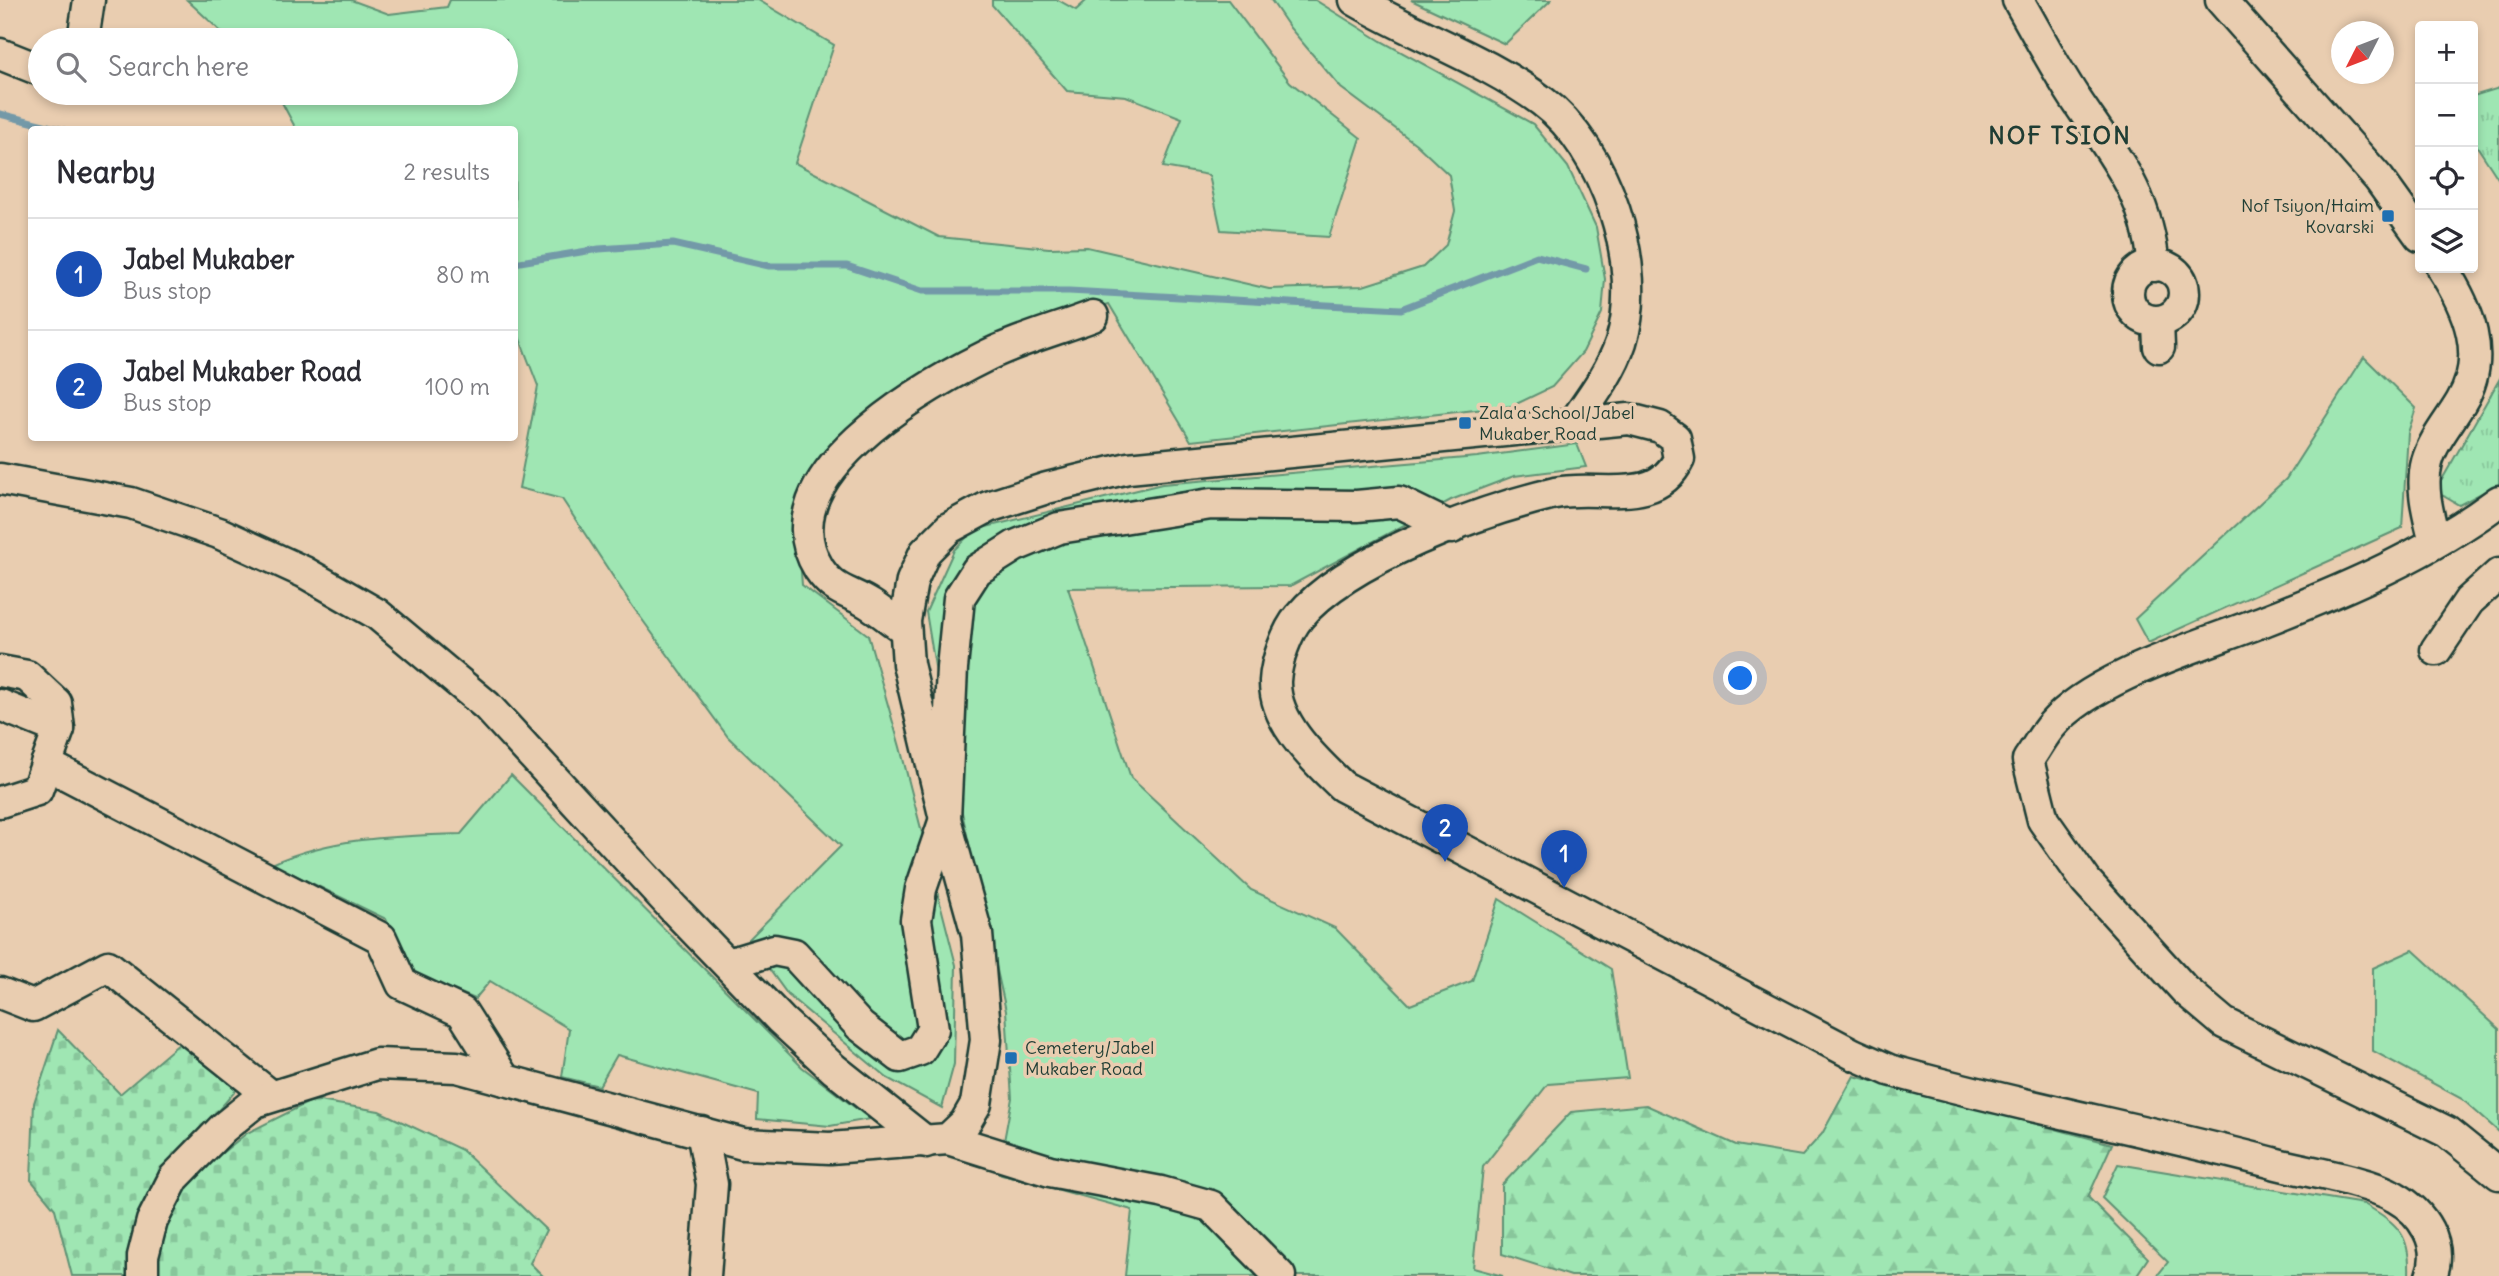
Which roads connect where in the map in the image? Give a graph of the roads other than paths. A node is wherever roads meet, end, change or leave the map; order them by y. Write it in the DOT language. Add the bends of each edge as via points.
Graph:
graph roads {
  1 [pos="89,0"];
  2 [pos="1355,0"];
  3 [pos="2018,0"];
  4 [pos="2221,0"];
  5 [pos="85,28"];
  6 [pos="0,54"];
  7 [pos="28,65"];
  8 [pos="2415,229"];
  9 [pos="2445,273"];
  10 [pos="1093,316"];
  11 [pos="2159,334"];
  12 [pos="1573,425"];
  13 [pos="0,479"];
  14 [pos="2499,502"];
  15 [pos="1452,528"];
  16 [pos="2435,541"];
  17 [pos="2499,574"];
  18 [pos="905,629"];
  19 [pos="2436,650"];
  20 [pos="0,671"];
  21 [pos="0,705"];
  22 [pos="59,729"];
  23 [pos="46,764"];
  24 [pos="0,802"];
  25 [pos="945,819"];
  26 [pos="728,964"];
  27 [pos="0,993"];
  28 [pos="505,1080"];
  29 [pos="271,1096"];
  30 [pos="702,1132"];
  31 [pos="937,1140"];
  32 [pos="2499,1174"];
  33 [pos="143,1276"];
  34 [pos="705,1276"];
  35 [pos="1280,1276"];
  36 [pos="2431,1276"];
  1 -- 5 [label="street"];
  2 -- 12 [label="street" via="1508,79 1544,103 1576,132 1600,171 1617,216 1627,304 1621,340 1604,380"];
  3 -- 11 [label="street" via="2142,205 2154,266 2137,272 2128,291 2134,310"];
  4 -- 8 [label="street" via="2379,179"];
  6 -- 7 [label="street"];
  9 -- 16 [label="street" via="2470,320 2475,349 2463,399 2427,463 2426,496"];
  10 -- 18 [label="street" via="990,354 933,384 891,412 826,473 812,498 807,527 820,569 843,594 871,605"];
  12 -- 15 [label="street" via="1629,419 1660,427 1675,438 1679,459 1664,482 1643,488 1558,493"];
  12 -- 18 [label="street" via="1128,468 1047,488 988,507 949,528 925,552 912,581"];
  13 -- 26 [label="street" via="131,503 219,533 304,572 377,614 487,706"];
  14 -- 16 [label="street"];
  15 -- 25 [label="street" via="1399,502 1357,506 1211,504 1059,528 1015,546 977,570 959,598"];
  15 -- 36 [label="street" via="1345,578 1299,617 1285,644 1275,681 1283,711 1307,752 1342,786 1889,1070 2394,1196 2419,1214 2432,1238 2435,1267"];
  16 -- 32 [label="street" via="2269,619 2108,682 2053,724 2028,760 2043,820 2086,881 2185,990 2224,1023 2447,1132"];
  17 -- 19 [label="street" via="2469,601"];
  18 -- 25 [label="street" via="908,664"];
  20 -- 22 [label="street" via="27,676 56,703"];
  21 -- 22 [label="street"];
  22 -- 23 [label="street"];
  23 -- 24 [label="street" via="37,790"];
  23 -- 28 [label="street" via="381,937 402,984 463,1012"];
  25 -- 26 [label="street" via="921,889 916,920 933,1029 920,1050 900,1057 860,1026 794,954 774,950"];
  25 -- 31 [label="street" via="977,934 986,1040 976,1104 965,1124"];
  26 -- 31 [label="street" via="834,1069"];
  27 -- 29 [label="street" via="33,1006 108,966"];
  28 -- 29 [label="street" via="457,1067 377,1064"];
  28 -- 30 [label="street"];
  29 -- 33 [label="street" via="255,1102 223,1128 174,1178 152,1221"];
  30 -- 31 [label="street" via="743,1144 830,1148"];
  30 -- 34 [label="street" via="712,1184"];
  31 -- 35 [label="street" via="1050,1171 1211,1206"];
}
